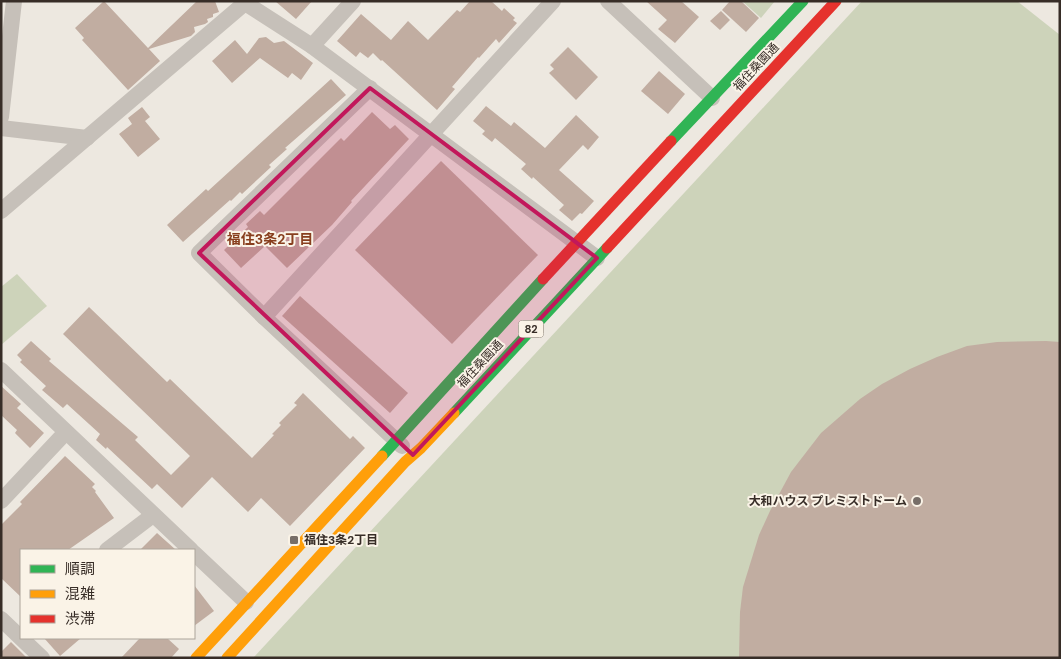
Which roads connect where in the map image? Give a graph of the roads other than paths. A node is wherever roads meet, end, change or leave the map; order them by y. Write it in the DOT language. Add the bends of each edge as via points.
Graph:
graph roads {
  1 [pos="14,1"];
  2 [pos="353,1"];
  3 [pos="553,1"];
  4 [pos="608,1"];
  5 [pos="803,1"];
  6 [pos="836,1"];
  7 [pos="244,2"];
  8 [pos="312,46"];
  9 [pos="370,88"];
  10 [pos="712,98"];
  11 [pos="1,117"];
  12 [pos="1,128"];
  13 [pos="431,134"];
  14 [pos="87,138"];
  15 [pos="1,211"];
  16 [pos="577,241"];
  17 [pos="597,258"];
  18 [pos="264,317"];
  19 [pos="1,370"];
  20 [pos="66,432"];
  21 [pos="396,441"];
  22 [pos="413,455"];
  23 [pos="1,501"];
  24 [pos="153,514"];
  25 [pos="107,549"];
  26 [pos="189,549"];
  27 [pos="195,555"];
  28 [pos="246,602"];
  29 [pos="20,617"];
  30 [pos="4,625"];
  31 [pos="20,639"];
  32 [pos="20,639"];
  33 [pos="42,658"];
  34 [pos="196,658"];
  35 [pos="227,658"];
  1 -- 11 [label="street"];
  2 -- 8 [label="street"];
  3 -- 13 [label="street"];
  4 -- 10 [label="street"];
  5 -- 10 [label="main road, 福住桑園通 / 82"];
  6 -- 17 [label="main road, 福住桑園通 / 82"];
  7 -- 8 [label="street"];
  7 -- 14 [label="street"];
  8 -- 9 [label="street"];
  9 -- 13 [label="street"];
  9 -- 18 [label="street" via="199,253"];
  10 -- 16 [label="main road, 福住桑園通 / 82"];
  12 -- 14 [label="street"];
  13 -- 16 [label="street"];
  13 -- 18 [label="street"];
  14 -- 15 [label="street"];
  16 -- 17 [label="street"];
  16 -- 21 [label="main road, 福住桑園通 / 82"];
  17 -- 22 [label="main road, 福住桑園通 / 82"];
  18 -- 21 [label="street"];
  19 -- 20 [label="street"];
  20 -- 23 [label="street"];
  20 -- 24 [label="street"];
  21 -- 22 [label="street"];
  21 -- 28 [label="main road, 福住桑園通 / 82"];
  22 -- 35 [label="main road, 福住桑園通 / 82"];
  24 -- 25 [label="street"];
  24 -- 26 [label="street"];
  27 -- 28 [label="street"];
  28 -- 34 [label="main road, 福住桑園通 / 82"];
  29 -- 30 [label="street"];
  30 -- 31 [label="street"];
  32 -- 33 [label="street"];
}
